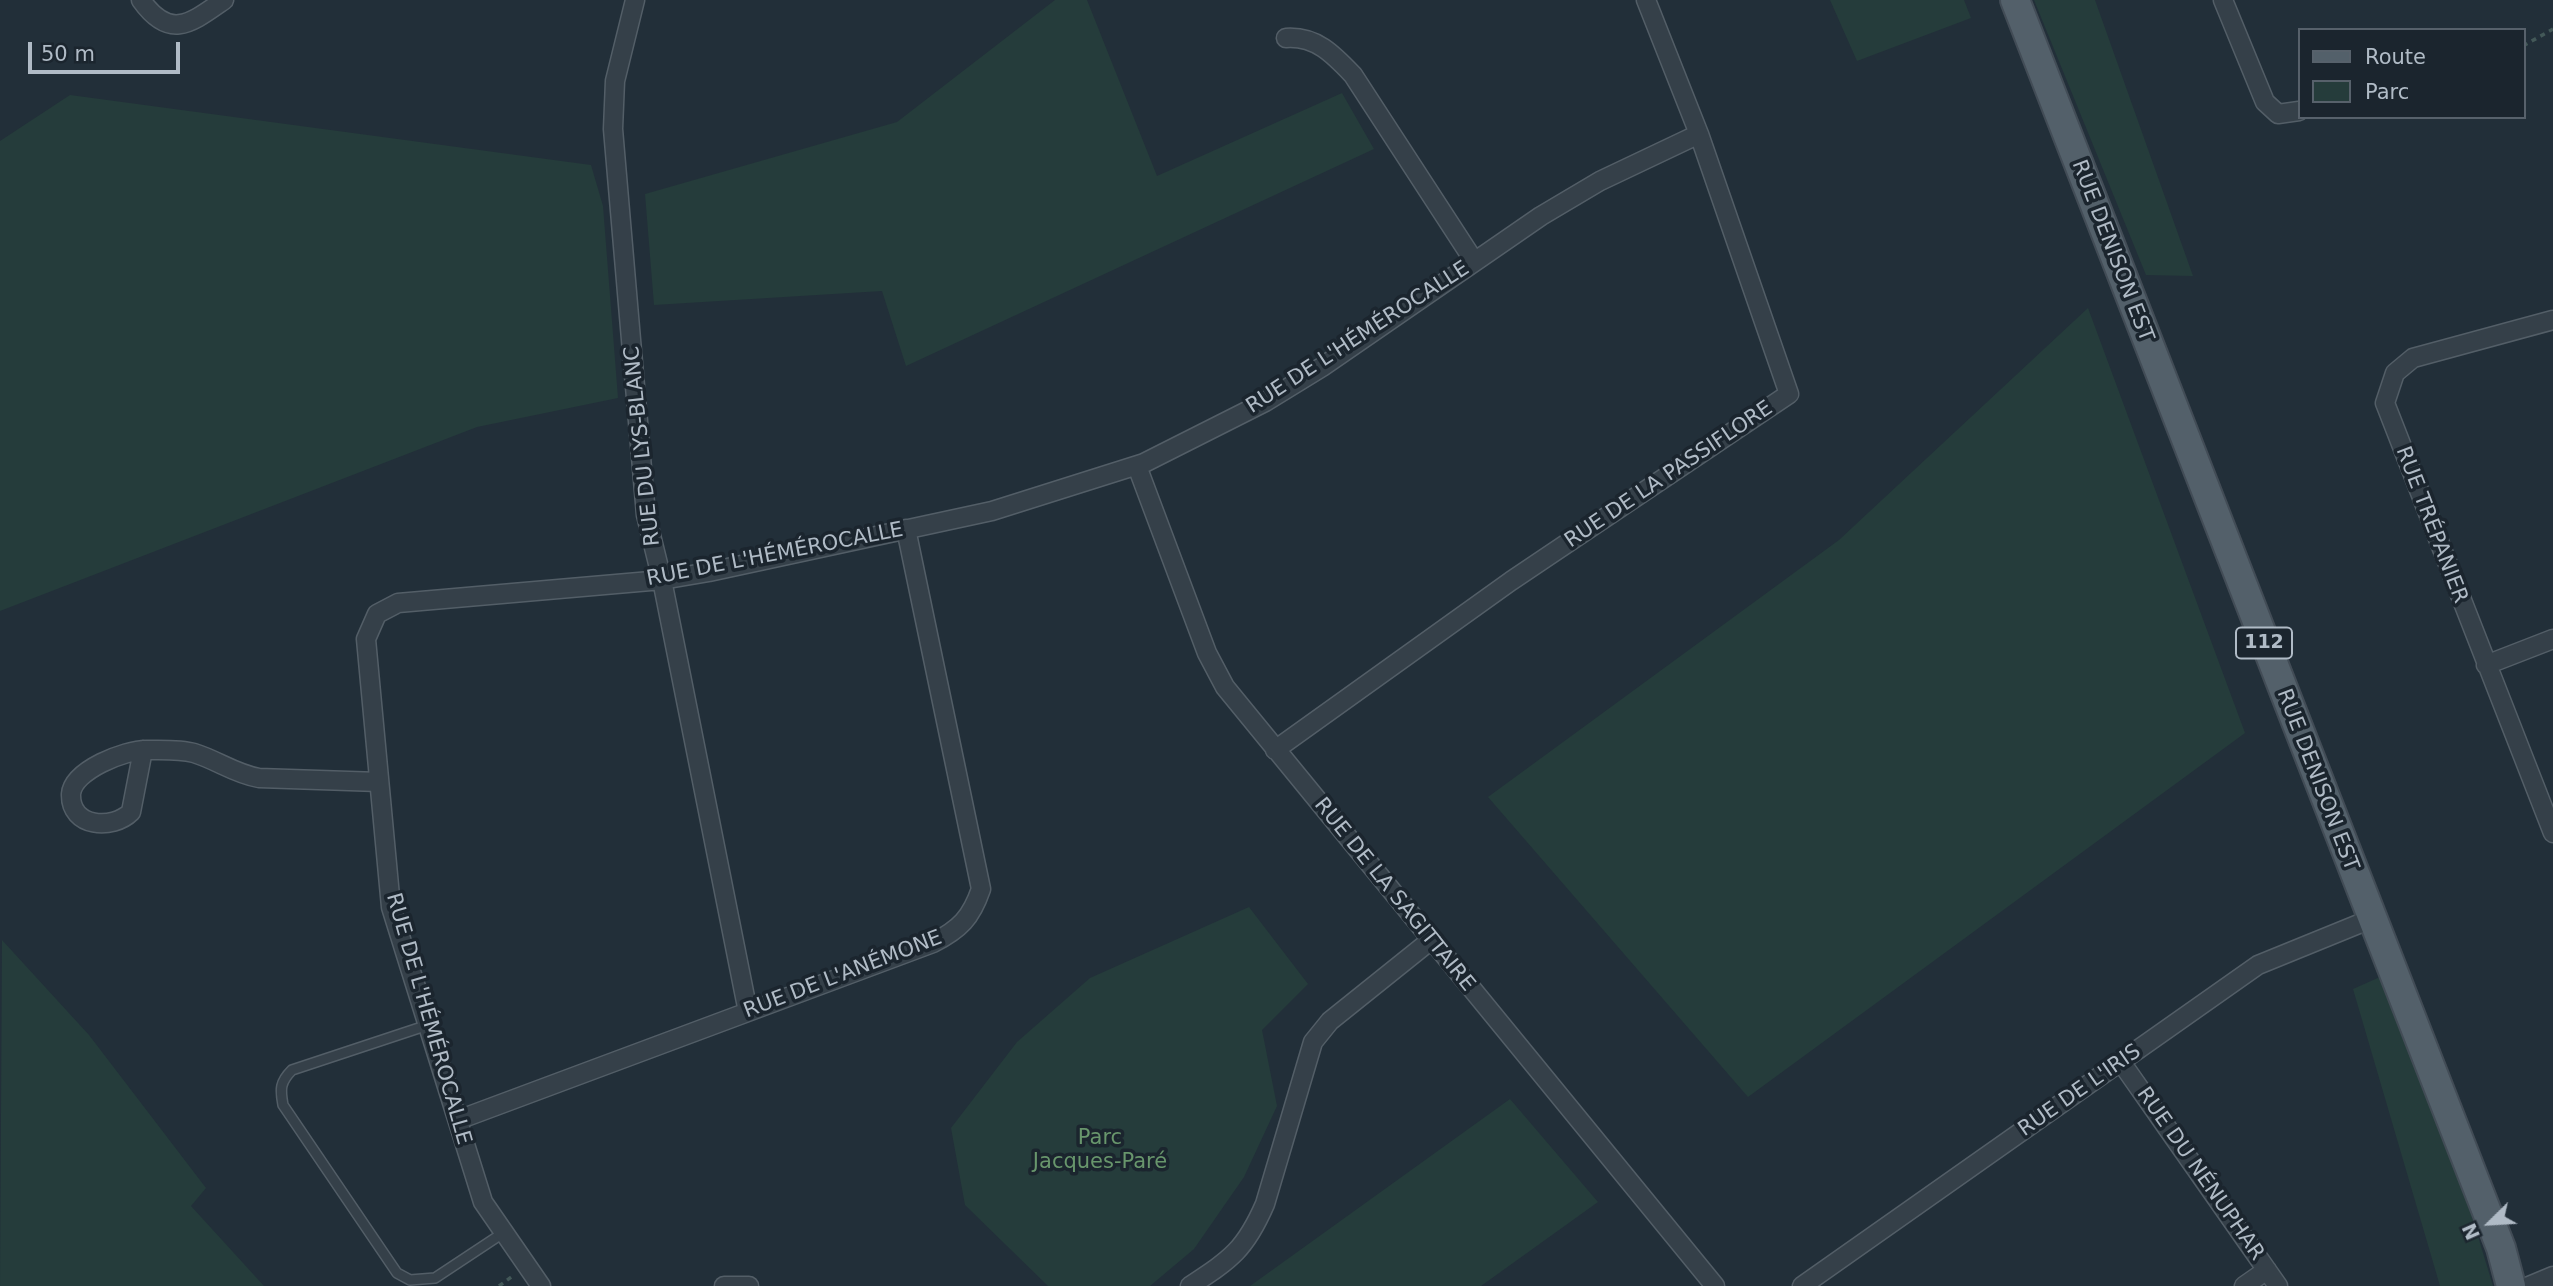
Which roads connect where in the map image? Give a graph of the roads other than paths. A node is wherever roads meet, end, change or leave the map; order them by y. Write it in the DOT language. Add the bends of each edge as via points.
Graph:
graph roads {
  1 [pos="141,0"];
  2 [pos="224,0"];
  3 [pos="635,0"];
  4 [pos="1646,0"];
  5 [pos="2015,0"];
  6 [pos="2223,0"];
  7 [pos="1286,38"];
  8 [pos="2298,111"];
  9 [pos="1699,134"];
  10 [pos="1474,261"];
  11 [pos="2553,320"];
  12 [pos="1137,466"];
  13 [pos="906,529"];
  14 [pos="662,580"];
  15 [pos="2553,639"];
  16 [pos="2486,665"];
  17 [pos="142,750"];
  18 [pos="1275,750"];
  19 [pos="379,782"];
  20 [pos="2553,833"];
  21 [pos="2371,919"];
  22 [pos="1431,940"];
  23 [pos="748,1012"];
  24 [pos="428,1025"];
  25 [pos="2121,1062"];
  26 [pos="458,1121"];
  27 [pos="503,1233"];
  28 [pos="2267,1270"];
  29 [pos="2553,1276"];
  30 [pos="541,1286"];
  31 [pos="724,1286"];
  32 [pos="749,1286"];
  33 [pos="1190,1286"];
  34 [pos="1715,1286"];
  35 [pos="1801,1286"];
  36 [pos="2244,1286"];
  37 [pos="2278,1286"];
  38 [pos="2511,1286"];
  39 [pos="2529,1286"];
  1 -- 2 [label="street" via="151,14 167,24 180,25"];
  3 -- 14 [label="street, RUE DU LYS-BLANC" via="615,81 613,129 646,516"];
  4 -- 9 [label="street, RUE DE LA PASSIFLORE"];
  5 -- 21 [label="main road, RUE DENISON EST / 112"];
  6 -- 8 [label="street" via="2266,102 2278,114"];
  7 -- 10 [label="street" via="1314,41 1353,75"];
  9 -- 10 [label="street, RUE DE L'HÉMÉROCALLE" via="1600,181"];
  9 -- 18 [label="street, RUE DE LA PASSIFLORE" via="1789,394 1511,581"];
  10 -- 12 [label="street, RUE DE L'HÉMÉROCALLE" via="1265,402"];
  11 -- 16 [label="street, RUE TRÉPANIER" via="2413,358 2395,373 2385,403"];
  12 -- 13 [label="street, RUE DE L'HÉMÉROCALLE" via="992,511"];
  12 -- 18 [label="street, RUE DE LA SAGITTAIRE" via="1215,671"];
  13 -- 14 [label="street, RUE DE L'HÉMÉROCALLE"];
  13 -- 23 [label="street, RUE DE L'ANÉMONE" via="981,889 972,914 957,931"];
  14 -- 19 [label="street, RUE DE L'HÉMÉROCALLE" via="398,603 377,614 366,639"];
  14 -- 23 [label="street, RUE DU LYS-BLANC"];
  15 -- 16 [label="street"];
  16 -- 20 [label="street, RUE TRÉPANIER"];
  17 -- 17 [label="street" via="93,767 75,783 71,794 83,818 111,825 131,812"];
  17 -- 19 [label="street" via="192,752 259,778"];
  18 -- 22 [label="street, RUE DE LA SAGITTAIRE"];
  19 -- 24 [label="street, RUE DE L'HÉMÉROCALLE" via="391,907"];
  21 -- 25 [label="street, RUE DE L'IRIS" via="2258,965"];
  21 -- 38 [label="main road, RUE DENISON EST / 112" via="2501,1248"];
  22 -- 33 [label="street" via="1330,1021 1313,1042 1254,1229 1242,1248"];
  22 -- 34 [label="street, RUE DE LA SAGITTAIRE"];
  23 -- 26 [label="street, RUE DE L'ANÉMONE"];
  24 -- 26 [label="street, RUE DE L'HÉMÉROCALLE"];
  24 -- 27 [label="lane" via="292,1070 280,1088 283,1105 397,1273 410,1280 435,1278"];
  25 -- 28 [label="street, RUE DU NÉNUPHAR"];
  25 -- 35 [label="street, RUE DE L'IRIS"];
  26 -- 27 [label="street, RUE DE L'HÉMÉROCALLE" via="483,1202"];
  27 -- 30 [label="street, RUE DE L'HÉMÉROCALLE"];
  28 -- 36 [label="street"];
  28 -- 37 [label="street, RUE DU NÉNUPHAR"];
  29 -- 39 [label="street"];
  31 -- 32 [label="street"];
}
